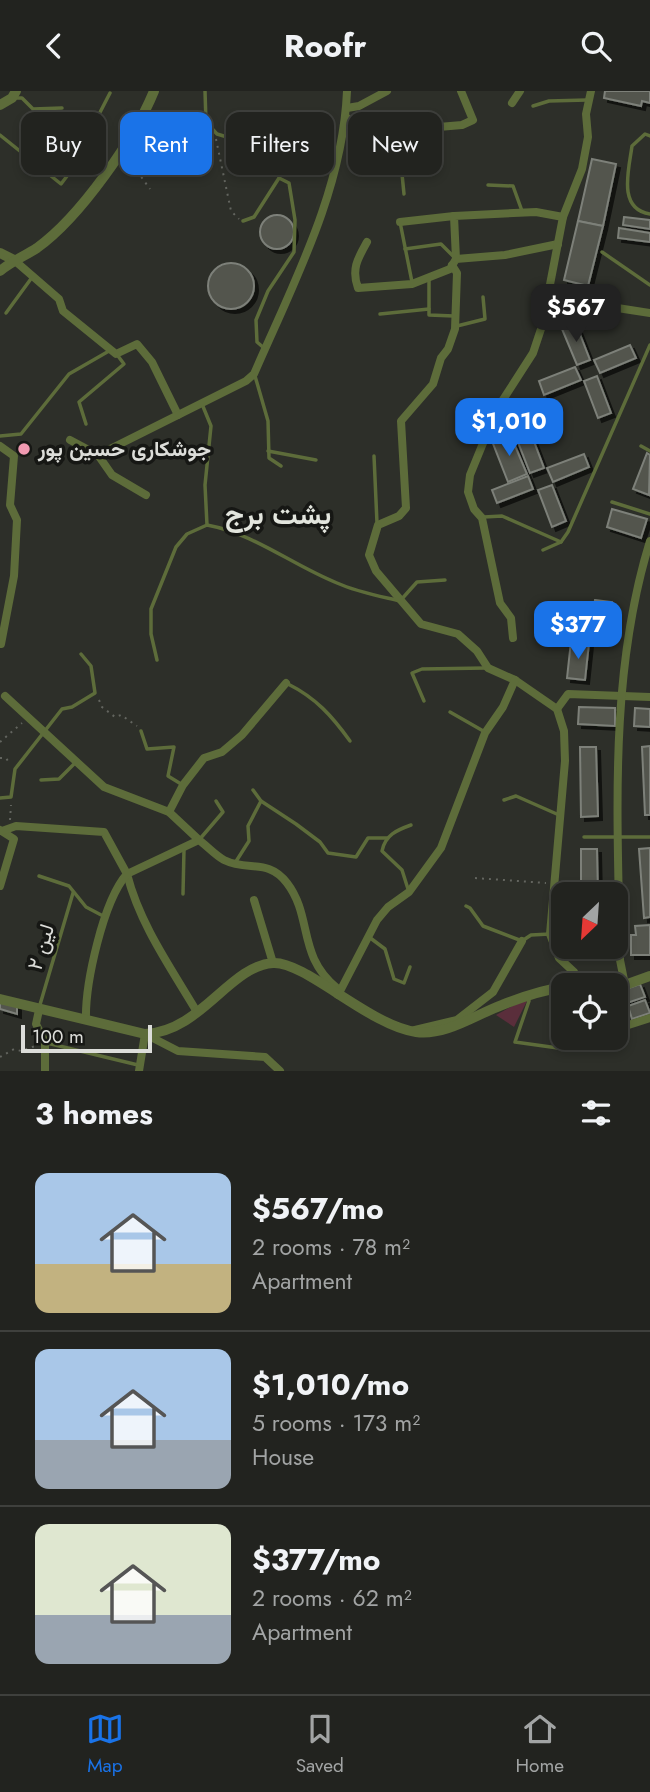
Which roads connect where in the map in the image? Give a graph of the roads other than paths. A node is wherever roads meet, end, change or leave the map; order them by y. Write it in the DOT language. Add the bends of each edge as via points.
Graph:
graph roads {
  1 [pos="154,91"];
  2 [pos="205,91"];
  3 [pos="347,91"];
  4 [pos="387,91"];
  5 [pos="461,91"];
  6 [pos="520,91"];
  7 [pos="110,93"];
  8 [pos="14,94"];
  9 [pos="590,95"];
  10 [pos="512,103"];
  11 [pos="0,105"];
  12 [pos="533,106"];
  13 [pos="62,108"];
  14 [pos="347,108"];
  15 [pos="205,112"];
  16 [pos="347,118"];
  17 [pos="442,127"];
  18 [pos="0,135"];
  19 [pos="650,136"];
  20 [pos="402,175"];
  21 [pos="488,185"];
  22 [pos="404,194"];
  23 [pos="522,213"];
  24 [pos="650,214"];
  25 [pos="454,216"];
  26 [pos="563,217"];
  27 [pos="243,221"];
  28 [pos="400,222"];
  29 [pos="368,242"];
  30 [pos="558,244"];
  31 [pos="405,249"];
  32 [pos="602,252"];
  33 [pos="8,260"];
  34 [pos="454,262"];
  35 [pos="34,275"];
  36 [pos="429,278"];
  37 [pos="412,284"];
  38 [pos="650,285"];
  39 [pos="549,291"];
  40 [pos="483,297"];
  41 [pos="429,309"];
  42 [pos="6,313"];
  43 [pos="650,313"];
  44 [pos="380,314"];
  45 [pos="456,316"];
  46 [pos="455,326"];
  47 [pos="650,345"];
  48 [pos="265,349"];
  49 [pos="114,352"];
  50 [pos="254,374"];
  51 [pos="202,403"];
  52 [pos="178,415"];
  53 [pos="86,423"];
  54 [pos="0,436"];
  55 [pos="70,440"];
  56 [pos="0,446"];
  57 [pos="640,446"];
  58 [pos="268,451"];
  59 [pos="650,451"];
  60 [pos="98,454"];
  61 [pos="374,456"];
  62 [pos="316,460"];
  63 [pos="281,466"];
  64 [pos="146,495"];
  65 [pos="612,502"];
  66 [pos="650,514"];
  67 [pos="482,518"];
  68 [pos="207,525"];
  69 [pos="378,525"];
  70 [pos="650,541"];
  71 [pos="561,542"];
  72 [pos="543,550"];
  73 [pos="647,561"];
  74 [pos="445,580"];
  75 [pos="400,601"];
  76 [pos="513,638"];
  77 [pos="1,644"];
  78 [pos="80,654"];
  79 [pos="157,660"];
  80 [pos="488,668"];
  81 [pos="515,680"];
  82 [pos="286,683"];
  83 [pos="5,696"];
  84 [pos="621,697"];
  85 [pos="650,697"];
  86 [pos="425,701"];
  87 [pos="557,709"];
  88 [pos="450,712"];
  89 [pos="141,731"];
  90 [pos="44,732"];
  91 [pos="485,733"];
  92 [pos="350,741"];
  93 [pos="76,761"];
  94 [pos="41,781"];
  95 [pos="183,785"];
  96 [pos="253,790"];
  97 [pos="0,798"];
  98 [pos="504,800"];
  99 [pos="216,801"];
  100 [pos="261,801"];
  101 [pos="169,812"];
  102 [pos="559,815"];
  103 [pos="411,825"];
  104 [pos="4,830"];
  105 [pos="584,837"];
  106 [pos="618,837"];
  107 [pos="650,837"];
  108 [pos="387,838"];
  109 [pos="199,840"];
  110 [pos="184,847"];
  111 [pos="235,863"];
  112 [pos="127,874"];
  113 [pos="39,876"];
  114 [pos="618,882"];
  115 [pos="0,886"];
  116 [pos="74,893"];
  117 [pos="409,893"];
  118 [pos="183,894"];
  119 [pos="254,900"];
  120 [pos="466,906"];
  121 [pos="107,918"];
  122 [pos="550,934"];
  123 [pos="368,936"];
  124 [pos="522,941"];
  125 [pos="273,963"];
  126 [pos="410,967"];
  127 [pos="574,973"];
  128 [pos="650,977"];
  129 [pos="628,984"];
  130 [pos="551,991"];
  131 [pos="338,992"];
  132 [pos="529,997"];
  133 [pos="0,999"];
  134 [pos="38,1010"];
  135 [pos="197,1012"];
  136 [pos="650,1018"];
  137 [pos="86,1020"];
  138 [pos="628,1025"];
  139 [pos="409,1031"];
  140 [pos="145,1034"];
  141 [pos="45,1042"];
  142 [pos="551,1047"];
  143 [pos="139,1068"];
  144 [pos="45,1071"];
  145 [pos="280,1071"];
  1 -- 33 [label="street" via="120,152 75,211 37,248"];
  2 -- 15 [label="lane"];
  3 -- 14 [label="street"];
  4 -- 14 [label="street"];
  5 -- 17 [label="street" via="473,120"];
  6 -- 10 [label="street"];
  7 -- 18 [label="lane" via="94,124 92,143 61,184"];
  8 -- 11 [label="street"];
  8 -- 13 [label="lane" via="33,109"];
  9 -- 12 [label="lane"];
  9 -- 26 [label="street" via="582,169"];
  14 -- 16 [label="street"];
  16 -- 48 [label="street" via="310,247"];
  19 -- 24 [label="lane" via="645,134 632,146 627,189 629,201"];
  20 -- 22 [label="lane"];
  21 -- 23 [label="lane" via="513,186"];
  23 -- 25 [label="street"];
  23 -- 26 [label="street"];
  25 -- 28 [label="street"];
  25 -- 34 [label="street"];
  26 -- 30 [label="street"];
  27 -- 48 [label="lane" via="254,217 279,178 289,183 294,252 268,291 256,320 257,342"];
  28 -- 31 [label="lane"];
  29 -- 37 [label="street" via="353,275 358,288"];
  30 -- 34 [label="street"];
  30 -- 39 [label="street"];
  31 -- 34 [label="lane" via="441,244"];
  31 -- 37 [label="lane"];
  32 -- 38 [label="lane"];
  33 -- 35 [label="street"];
  34 -- 36 [label="street" via="450,269"];
  34 -- 45 [label="street"];
  35 -- 42 [label="lane"];
  35 -- 49 [label="street" via="59,299 63,311"];
  36 -- 37 [label="street"];
  36 -- 41 [label="lane"];
  39 -- 43 [label="street"];
  39 -- 67 [label="street" via="533,353 497,409 470,475 468,492"];
  40 -- 46 [label="lane" via="485,319"];
  41 -- 44 [label="lane"];
  41 -- 45 [label="lane" via="429,315"];
  45 -- 46 [label="street"];
  46 -- 69 [label="street" via="433,384 401,421 406,508"];
  47 -- 71 [label="lane"];
  48 -- 50 [label="street"];
  49 -- 52 [label="street" via="136,344 152,362"];
  49 -- 53 [label="lane" via="124,364 79,402"];
  49 -- 54 [label="lane" via="69,374 21,434"];
  50 -- 51 [label="street"];
  50 -- 58 [label="lane" via="268,421"];
  51 -- 52 [label="street"];
  51 -- 68 [label="lane" via="211,426 205,485"];
  52 -- 60 [label="street"];
  55 -- 60 [label="street"];
  56 -- 77 [label="street" via="14,456 10,505 18,520 14,576"];
  57 -- 59 [label="lane"];
  58 -- 62 [label="lane"];
  58 -- 63 [label="lane" via="269,458"];
  60 -- 64 [label="street" via="112,475"];
  61 -- 69 [label="lane"];
  65 -- 66 [label="lane"];
  67 -- 71 [label="lane" via="502,516"];
  67 -- 76 [label="street" via="500,603 511,618"];
  68 -- 75 [label="lane" via="270,546 336,583"];
  68 -- 79 [label="lane" via="187,534 176,547 155,599 151,634"];
  69 -- 75 [label="street" via="369,555"];
  70 -- 73 [label="street"];
  71 -- 72 [label="lane"];
  73 -- 84 [label="street"];
  74 -- 75 [label="lane" via="417,582"];
  75 -- 80 [label="street" via="421,624 458,634 470,643"];
  78 -- 90 [label="lane" via="91,666 95,693 62,709"];
  80 -- 81 [label="street"];
  80 -- 86 [label="lane" via="412,673"];
  81 -- 87 [label="street"];
  81 -- 91 [label="street"];
  82 -- 92 [label="lane" via="311,696"];
  82 -- 95 [label="street" via="242,735 222,752 204,758"];
  83 -- 90 [label="street"];
  84 -- 85 [label="street"];
  84 -- 87 [label="street" via="568,694"];
  84 -- 106 [label="street"];
  87 -- 102 [label="street" via="564,731 565,761"];
  88 -- 91 [label="lane"];
  89 -- 95 [label="lane" via="147,749 174,747 168,776"];
  90 -- 93 [label="street"];
  90 -- 97 [label="lane" via="15,769 11,797"];
  91 -- 117 [label="street" via="441,848"];
  93 -- 94 [label="lane" via="59,779"];
  93 -- 101 [label="street" via="104,787"];
  95 -- 101 [label="street"];
  96 -- 100 [label="lane"];
  98 -- 102 [label="lane" via="516,796"];
  99 -- 109 [label="lane" via="223,812"];
  100 -- 108 [label="lane" via="320,842 328,853 356,857 368,838"];
  100 -- 111 [label="lane" via="248,826 249,841"];
  101 -- 109 [label="street"];
  102 -- 122 [label="street"];
  103 -- 108 [label="lane"];
  104 -- 112 [label="street" via="16,826 104,832"];
  104 -- 115 [label="street" via="14,839"];
  105 -- 106 [label="lane"];
  106 -- 107 [label="lane"];
  106 -- 114 [label="street"];
  108 -- 117 [label="lane" via="383,851 406,876"];
  109 -- 110 [label="street"];
  109 -- 111 [label="street" via="225,861"];
  110 -- 112 [label="street"];
  110 -- 118 [label="lane"];
  111 -- 131 [label="street" via="272,868 289,884 318,971"];
  112 -- 121 [label="street" via="115,887"];
  112 -- 135 [label="street" via="145,925"];
  113 -- 116 [label="lane" via="69,886"];
  116 -- 121 [label="lane" via="86,907"];
  116 -- 134 [label="lane, لین ۲"];
  117 -- 123 [label="street" via="388,907"];
  119 -- 125 [label="street"];
  120 -- 124 [label="lane" via="483,926"];
  121 -- 137 [label="street" via="86,992"];
  122 -- 124 [label="lane" via="531,935"];
  122 -- 127 [label="street" via="559,957"];
  123 -- 126 [label="lane" via="385,949 394,979 404,983"];
  123 -- 131 [label="street"];
  124 -- 139 [label="street" via="493,992 457,1020"];
  125 -- 131 [label="street" via="296,969"];
  125 -- 135 [label="street" via="242,974"];
  128 -- 129 [label="street"];
  130 -- 132 [label="street"];
  131 -- 139 [label="street" via="394,1028"];
  132 -- 139 [label="street" via="444,1029"];
  132 -- 142 [label="lane" via="515,1042"];
  133 -- 134 [label="street"];
  134 -- 137 [label="street"];
  134 -- 141 [label="street" via="37,1029"];
  135 -- 140 [label="street" via="161,1033"];
  136 -- 138 [label="street"];
  137 -- 140 [label="street"];
  140 -- 143 [label="street"];
  140 -- 145 [label="street" via="178,1051 265,1057"];
  141 -- 143 [label="lane"];
  141 -- 144 [label="street"];
}
